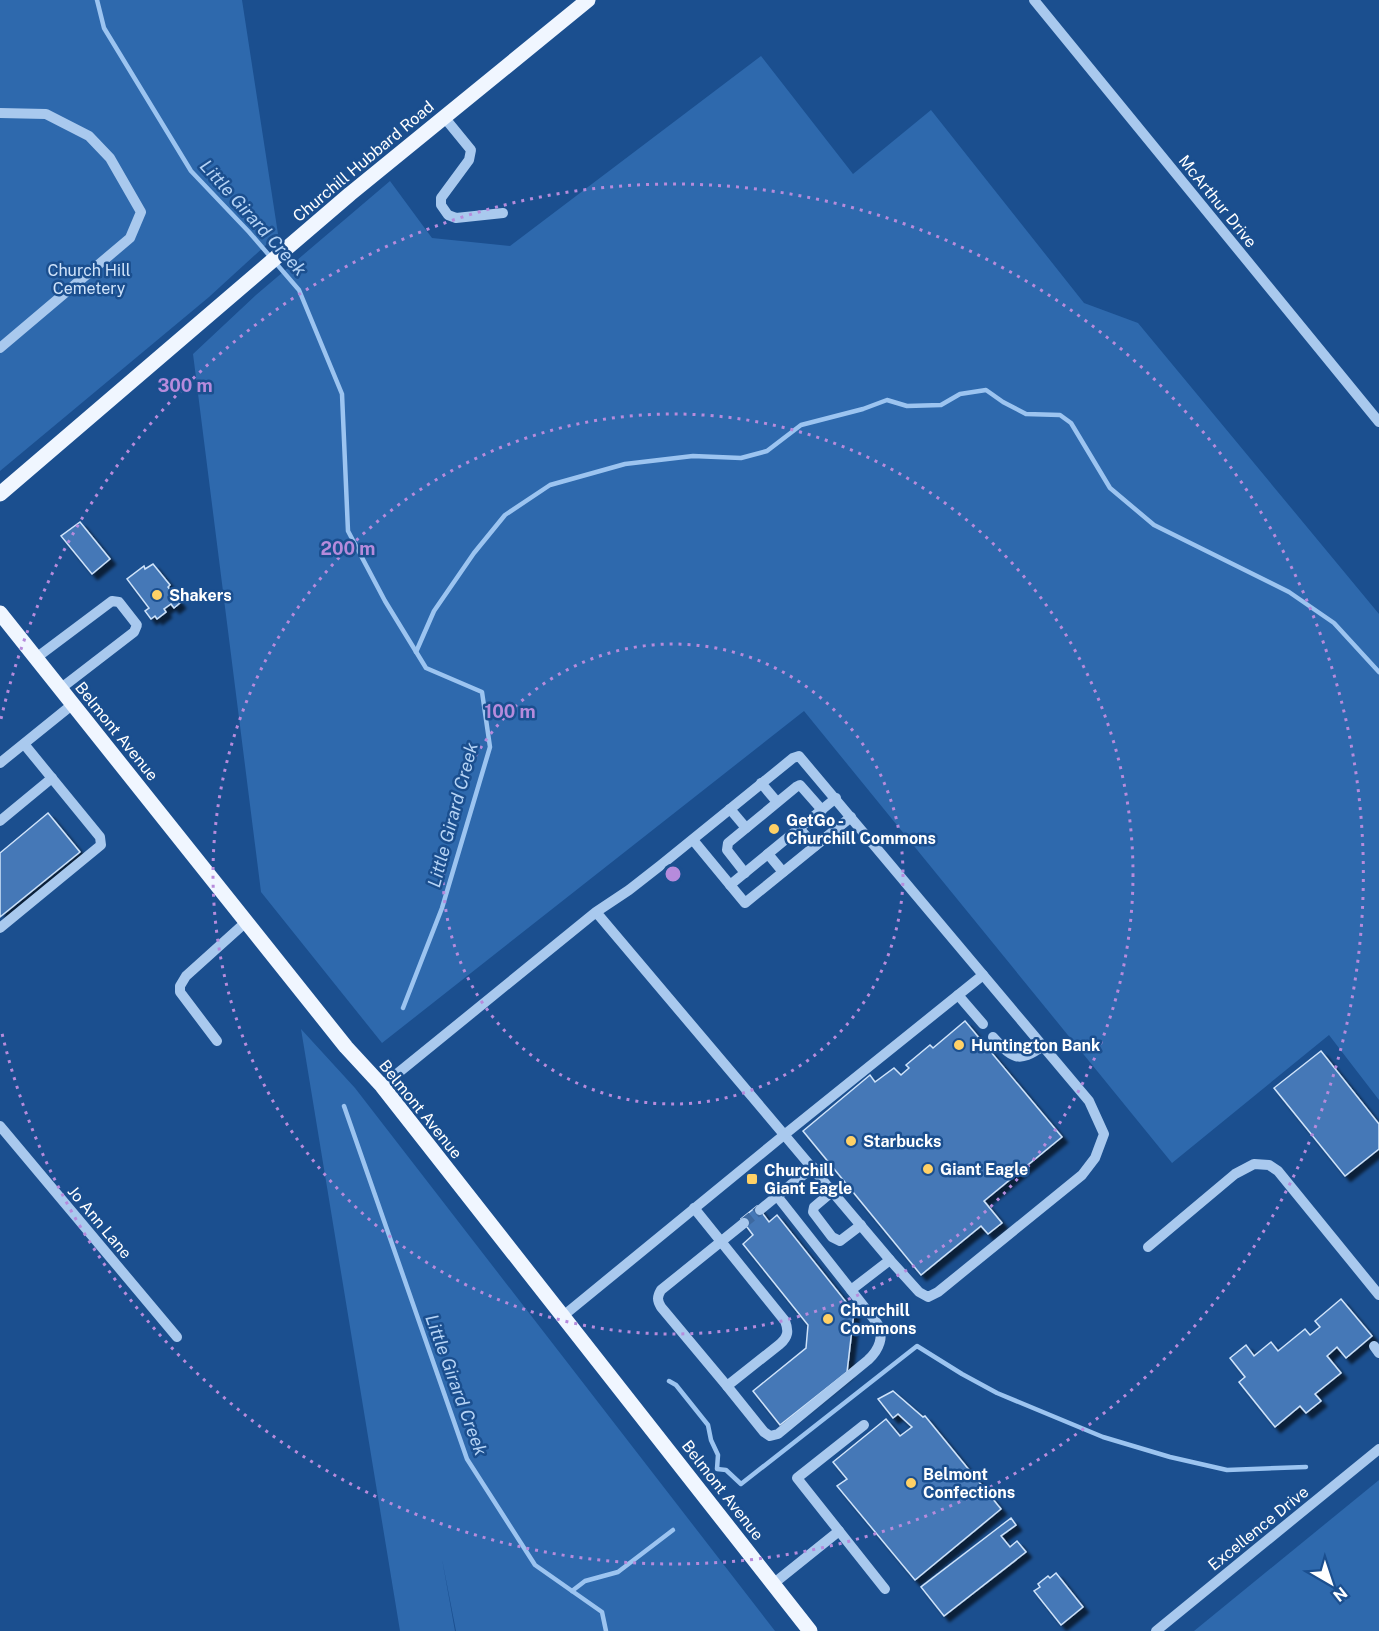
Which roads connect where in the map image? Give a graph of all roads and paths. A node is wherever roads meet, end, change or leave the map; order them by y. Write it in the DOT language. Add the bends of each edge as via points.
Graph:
graph roads {
  1 [pos="588,0"];
  2 [pos="1034,0"];
  3 [pos="0,112"];
  4 [pos="444,117"];
  5 [pos="503,213"];
  6 [pos="0,348"];
  7 [pos="1379,422"];
  8 [pos="0,494"];
  9 [pos="0,613"];
  10 [pos="36,657"];
  11 [pos="60,689"];
  12 [pos="73,704"];
  13 [pos="24,744"];
  14 [pos="0,763"];
  15 [pos="52,778"];
  16 [pos="761,783"];
  17 [pos="836,798"];
  18 [pos="777,802"];
  19 [pos="730,809"];
  20 [pos="822,810"];
  21 [pos="851,817"];
  22 [pos="0,821"];
  23 [pos="746,828"];
  24 [pos="800,828"];
  25 [pos="693,840"];
  26 [pos="815,846"];
  27 [pos="768,854"];
  28 [pos="783,872"];
  29 [pos="745,873"];
  30 [pos="730,885"];
  31 [pos="596,912"];
  32 [pos="246,922"];
  33 [pos="0,928"];
  34 [pos="983,975"];
  35 [pos="958,995"];
  36 [pos="982,1024"];
  37 [pos="993,1036"];
  38 [pos="217,1041"];
  39 [pos="1043,1046"];
  40 [pos="382,1086"];
  41 [pos="0,1126"];
  42 [pos="784,1135"];
  43 [pos="813,1167"];
  44 [pos="833,1191"];
  45 [pos="777,1196"];
  46 [pos="694,1208"];
  47 [pos="760,1210"];
  48 [pos="744,1223"];
  49 [pos="861,1225"];
  50 [pos="721,1242"];
  51 [pos="1148,1247"];
  52 [pos="890,1260"];
  53 [pos="851,1290"];
  54 [pos="1379,1295"];
  55 [pos="563,1316"];
  56 [pos="177,1337"];
  57 [pos="727,1386"];
  58 [pos="864,1425"];
  59 [pos="1379,1449"];
  60 [pos="839,1531"];
  61 [pos="773,1584"];
  62 [pos="885,1589"];
  63 [pos="810,1631"];
  64 [pos="1156,1631"];
  1 -- 4 [label="main road, Churchill Hubbard Road"];
  2 -- 7 [label="street, McArthur Drive"];
  3 -- 6 [label="street" via="45,114 89,136 110,158 141,212 130,238"];
  4 -- 5 [label="street" via="471,150 469,160 441,198 441,205 456,218"];
  4 -- 8 [label="main road, Churchill Hubbard Road"];
  9 -- 10 [label="main road, Belmont Avenue"];
  10 -- 11 [label="main road, Belmont Avenue"];
  10 -- 11 [label="street" via="112,601 119,602 137,625 134,632"];
  11 -- 12 [label="main road, Belmont Avenue"];
  12 -- 13 [label="street"];
  12 -- 32 [label="main road, Belmont Avenue"];
  13 -- 14 [label="street"];
  13 -- 15 [label="street"];
  15 -- 22 [label="street"];
  15 -- 33 [label="street" via="100,837 101,845"];
  16 -- 17 [label="street" via="800,756"];
  16 -- 18 [label="street"];
  16 -- 19 [label="street"];
  17 -- 20 [label="street"];
  17 -- 21 [label="street"];
  18 -- 20 [label="street" via="800,785"];
  18 -- 23 [label="street"];
  19 -- 23 [label="street"];
  19 -- 25 [label="street"];
  20 -- 24 [label="street"];
  21 -- 26 [label="street"];
  21 -- 34 [label="street"];
  23 -- 29 [label="street" via="726,847"];
  24 -- 26 [label="street"];
  24 -- 27 [label="street"];
  25 -- 30 [label="street"];
  25 -- 31 [label="street"];
  26 -- 28 [label="street"];
  27 -- 28 [label="street"];
  27 -- 29 [label="street"];
  28 -- 30 [label="street" via="745,903"];
  29 -- 30 [label="street"];
  31 -- 40 [label="street"];
  31 -- 42 [label="street"];
  32 -- 38 [label="street" via="186,976 180,986 180,992"];
  32 -- 40 [label="main road, Belmont Avenue"];
  34 -- 35 [label="street"];
  34 -- 39 [label="street"];
  35 -- 36 [label="street"];
  35 -- 42 [label="street"];
  37 -- 39 [label="street" via="1007,1053 1018,1058"];
  39 -- 52 [label="street" via="1089,1101 1104,1134 1095,1158 1082,1175 928,1297"];
  40 -- 55 [label="main road, Belmont Avenue"];
  41 -- 56 [label="street, Jo Ann Lane"];
  42 -- 43 [label="street"];
  42 -- 46 [label="street"];
  43 -- 44 [label="street"];
  43 -- 45 [label="street"];
  44 -- 49 [label="street"];
  44 -- 49 [label="street" via="813,1212 832,1237 840,1241"];
  45 -- 47 [label="street"];
  45 -- 53 [label="street"];
  46 -- 50 [label="street"];
  46 -- 55 [label="street"];
  48 -- 50 [label="street"];
  49 -- 52 [label="street"];
  50 -- 57 [label="street" via="785,1321 788,1333 780,1344"];
  50 -- 57 [label="street" via="661,1290 658,1302"];
  51 -- 54 [label="street" via="1235,1174 1254,1164 1269,1166 1278,1171"];
  52 -- 53 [label="street"];
  53 -- 57 [label="street" via="880,1328 879,1346 868,1360 778,1434 770,1436 764,1432"];
  55 -- 61 [label="main road, Belmont Avenue"];
  58 -- 60 [label="street" via="797,1478"];
  59 -- 64 [label="street, Excellence Drive"];
  60 -- 61 [label="street"];
  60 -- 62 [label="street"];
  61 -- 63 [label="main road, Belmont Avenue"];
}
